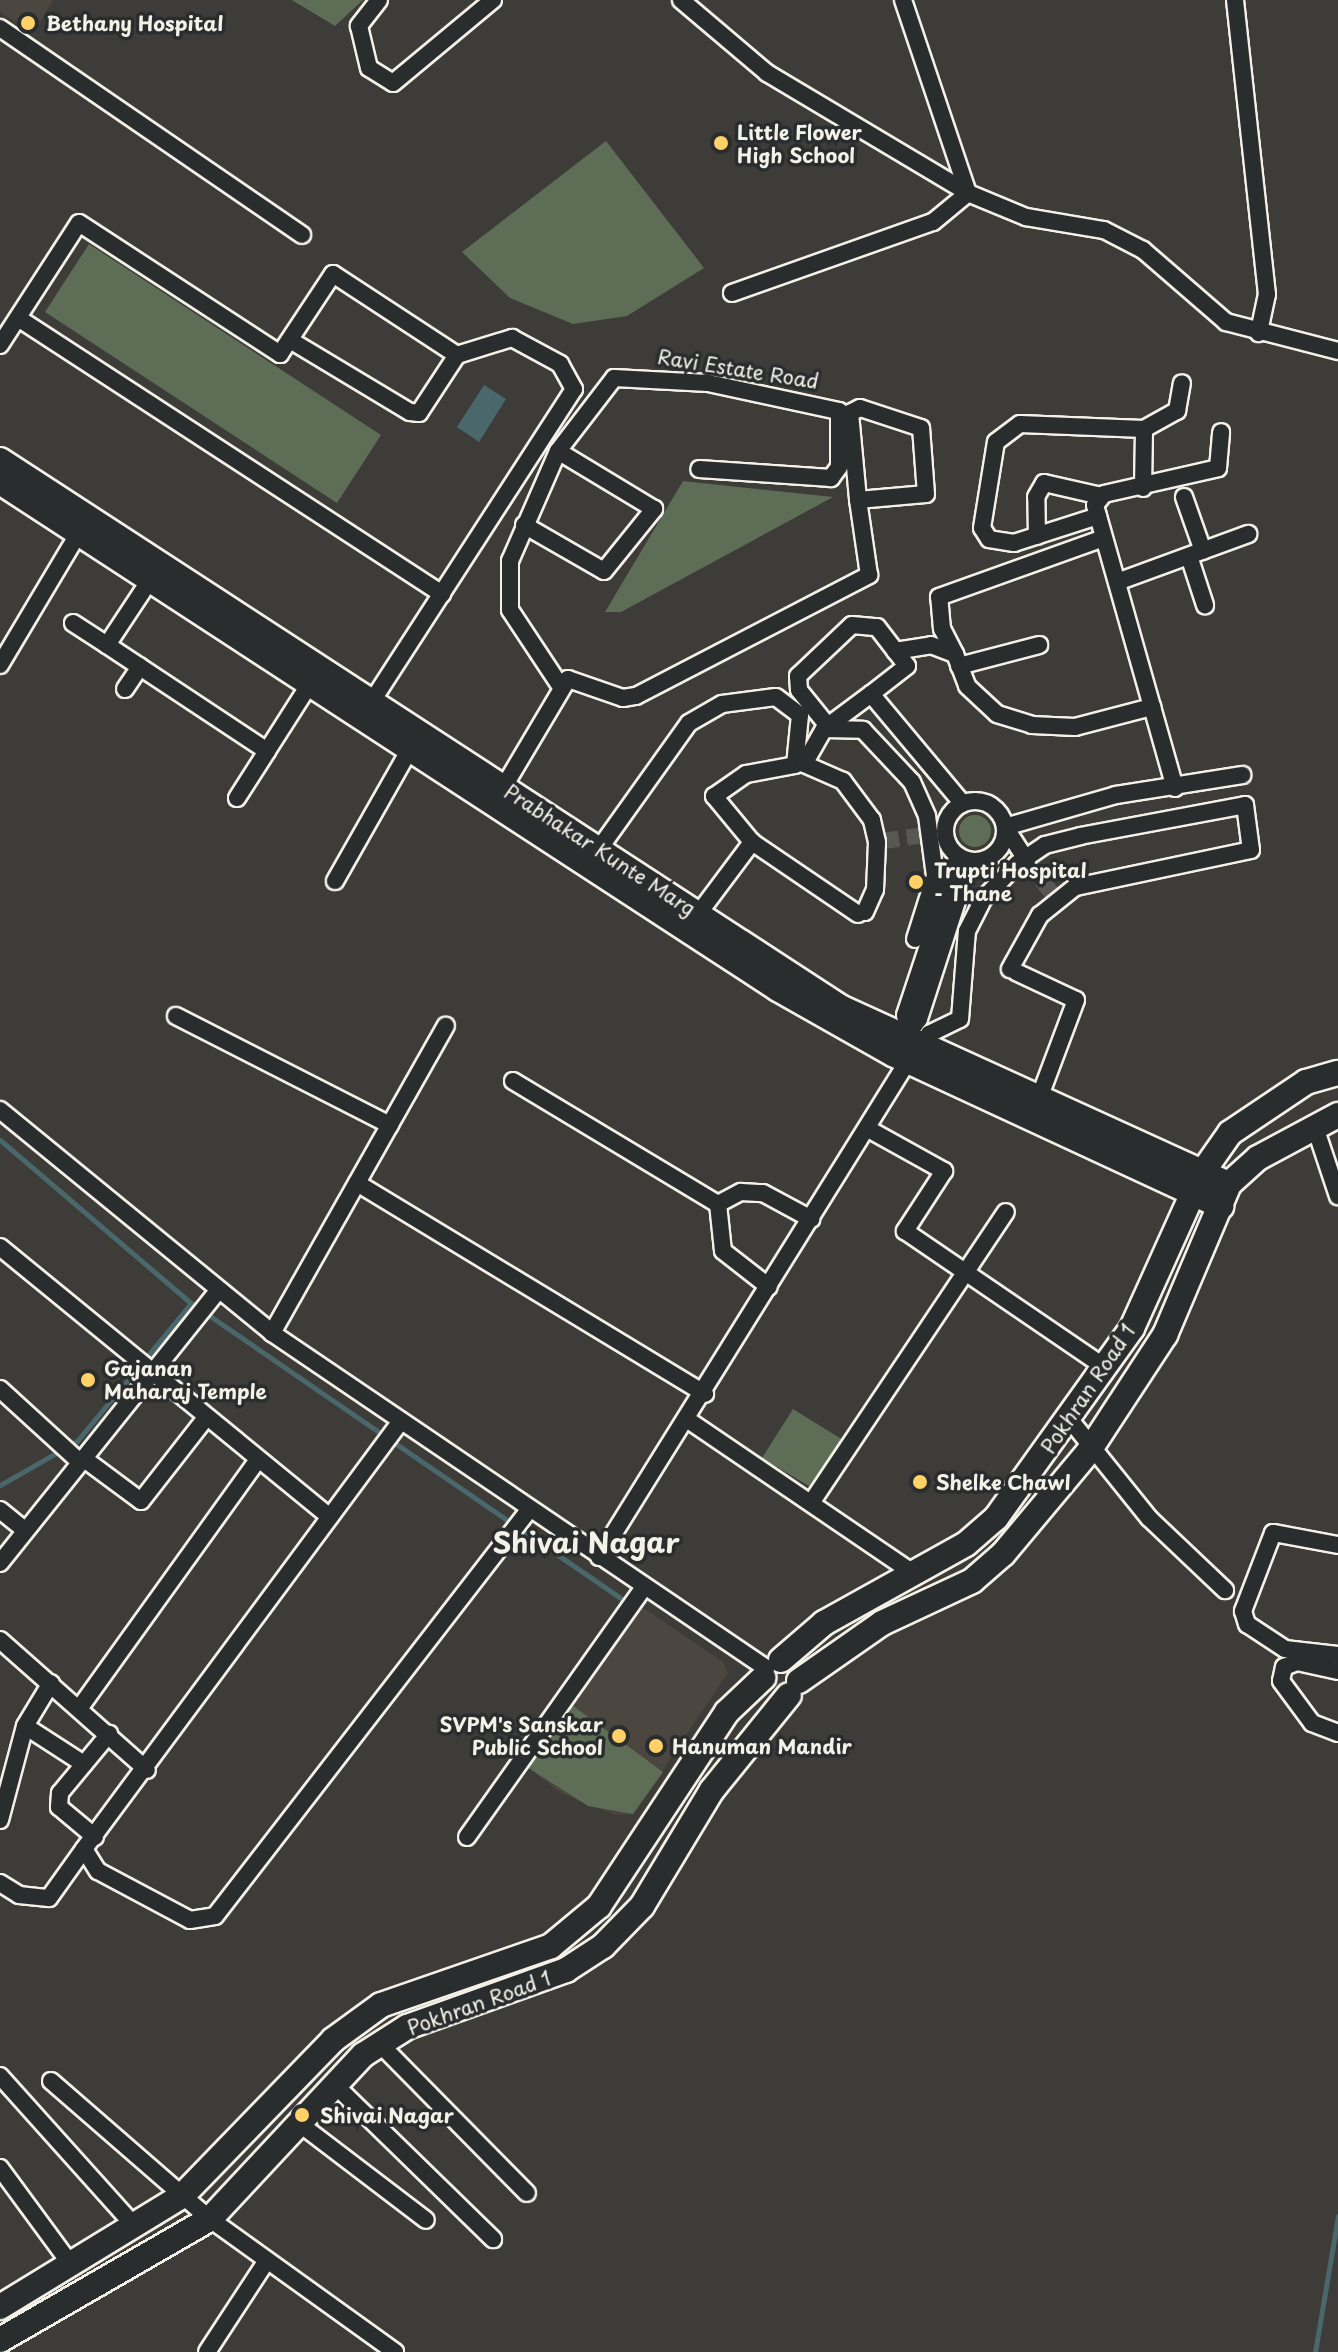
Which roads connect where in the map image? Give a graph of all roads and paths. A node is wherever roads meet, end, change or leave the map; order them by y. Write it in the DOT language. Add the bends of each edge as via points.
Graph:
graph roads {
  1 [pos="379,0"];
  2 [pos="493,0"];
  3 [pos="681,0"];
  4 [pos="903,0"];
  5 [pos="1235,0"];
  6 [pos="0,28"];
  7 [pos="968,193"];
  8 [pos="302,235"];
  9 [pos="732,293"];
  10 [pos="18,318"];
  11 [pos="1259,333"];
  12 [pos="290,340"];
  13 [pos="0,345"];
  14 [pos="1338,351"];
  15 [pos="457,355"];
  16 [pos="1182,383"];
  17 [pos="1144,429"];
  18 [pos="1221,432"];
  19 [pos="558,451"];
  20 [pos="0,460"];
  21 [pos="699,469"];
  22 [pos="0,482"];
  23 [pos="1143,488"];
  24 [pos="1101,496"];
  25 [pos="1184,497"];
  26 [pos="858,500"];
  27 [pos="1098,516"];
  28 [pos="524,525"];
  29 [pos="82,527"];
  30 [pos="1248,534"];
  31 [pos="1037,536"];
  32 [pos="1104,538"];
  33 [pos="1196,553"];
  34 [pos="150,580"];
  35 [pos="1117,582"];
  36 [pos="442,594"];
  37 [pos="1205,605"];
  38 [pos="73,623"];
  39 [pos="107,645"];
  40 [pos="1039,645"];
  41 [pos="895,651"];
  42 [pos="957,660"];
  43 [pos="0,665"];
  44 [pos="140,667"];
  45 [pos="311,682"];
  46 [pos="559,684"];
  47 [pos="125,689"];
  48 [pos="871,694"];
  49 [pos="371,703"];
  50 [pos="1152,707"];
  51 [pos="411,747"];
  52 [pos="267,751"];
  53 [pos="1242,775"];
  54 [pos="1175,788"];
  55 [pos="498,796"];
  56 [pos="237,798"];
  57 [pos="963,804"];
  58 [pos="1005,827"];
  59 [pos="752,842"];
  60 [pos="594,858"];
  61 [pos="964,858"];
  62 [pos="1026,859"];
  63 [pos="335,881"];
  64 [pos="693,921"];
  65 [pos="915,939"];
  66 [pos="176,1016"];
  67 [pos="446,1026"];
  68 [pos="911,1035"];
  69 [pos="1338,1073"];
  70 [pos="513,1081"];
  71 [pos="1034,1109"];
  72 [pos="0,1110"];
  73 [pos="1338,1115"];
  74 [pos="390,1125"];
  75 [pos="1315,1127"];
  76 [pos="870,1130"];
  77 [pos="357,1183"];
  78 [pos="1197,1183"];
  79 [pos="1225,1195"];
  80 [pos="1338,1196"];
  81 [pos="718,1204"];
  82 [pos="1006,1212"];
  83 [pos="811,1219"];
  84 [pos="0,1247"];
  85 [pos="965,1273"];
  86 [pos="769,1287"];
  87 [pos="219,1290"];
  88 [pos="272,1333"];
  89 [pos="1106,1368"];
  90 [pos="149,1376"];
  91 [pos="0,1389"];
  92 [pos="705,1394"];
  93 [pos="205,1419"];
  94 [pos="688,1420"];
  95 [pos="401,1421"];
  96 [pos="1071,1421"];
  97 [pos="1089,1451"];
  98 [pos="82,1460"];
  99 [pos="258,1460"];
  100 [pos="811,1503"];
  101 [pos="0,1510"];
  102 [pos="529,1510"];
  103 [pos="330,1517"];
  104 [pos="25,1530"];
  105 [pos="1338,1545"];
  106 [pos="599,1557"];
  107 [pos="0,1563"];
  108 [pos="910,1571"];
  109 [pos="644,1587"];
  110 [pos="1225,1590"];
  111 [pos="0,1640"];
  112 [pos="1338,1655"];
  113 [pos="770,1669"];
  114 [pos="1338,1671"];
  115 [pos="51,1683"];
  116 [pos="794,1688"];
  117 [pos="81,1706"];
  118 [pos="25,1726"];
  119 [pos="1338,1733"];
  120 [pos="109,1734"];
  121 [pos="84,1764"];
  122 [pos="147,1770"];
  123 [pos="687,1774"];
  124 [pos="712,1790"];
  125 [pos="0,1820"];
  126 [pos="467,1837"];
  127 [pos="90,1843"];
  128 [pos="0,1883"];
  129 [pos="380,2044"];
  130 [pos="0,2076"];
  131 [pos="51,2081"];
  132 [pos="335,2085"];
  133 [pos="300,2124"];
  134 [pos="0,2168"];
  135 [pos="527,2193"];
  136 [pos="182,2196"];
  137 [pos="210,2219"];
  138 [pos="426,2220"];
  139 [pos="132,2223"];
  140 [pos="493,2239"];
  141 [pos="69,2262"];
  142 [pos="266,2262"];
  143 [pos="1,2304"];
  144 [pos="0,2340"];
  145 [pos="207,2352"];
  146 [pos="395,2352"];
  1 -- 2 [label="street" via="359,26 369,68 393,83"];
  3 -- 7 [label="street" via="767,73"];
  4 -- 7 [label="street"];
  5 -- 11 [label="street" via="1267,294"];
  6 -- 8 [label="street"];
  7 -- 9 [label="street" via="923,227"];
  7 -- 11 [label="street" via="1026,217 1104,230 1143,250 1226,322"];
  10 -- 12 [label="street" via="79,223 280,354"];
  10 -- 13 [label="street"];
  10 -- 36 [label="street"];
  11 -- 14 [label="street"];
  12 -- 15 [label="street" via="419,413"];
  12 -- 15 [label="street" via="333,274"];
  15 -- 36 [label="street" via="484,342 525,342 560,364 574,389"];
  16 -- 17 [label="street" via="1177,411"];
  17 -- 23 [label="street"];
  17 -- 31 [label="street" via="1020,424 1007,431 990,464 982,528 995,540"];
  18 -- 23 [label="street" via="1218,468"];
  19 -- 21 [label="street, Ravi Estate Road" via="614,378 627,373 839,411 839,467 831,478"];
  19 -- 28 [label="street, Ravi Estate Road"];
  19 -- 28 [label="street" via="654,509 604,571"];
  20 -- 29 [label="main road, Prabhakar Kunte Marg"];
  22 -- 29 [label="main road, Prabhakar Kunte Marg"];
  23 -- 24 [label="street"];
  24 -- 27 [label="street"];
  24 -- 31 [label="street" via="1044,483 1036,497"];
  25 -- 33 [label="street"];
  26 -- 26 [label="street" via="926,494 921,428 860,408 850,413"];
  26 -- 46 [label="street" via="869,575 636,696 612,695 581,678"];
  27 -- 31 [label="street"];
  27 -- 32 [label="street"];
  28 -- 46 [label="street, Ravi Estate Road" via="510,561 510,610"];
  29 -- 34 [label="main road, Prabhakar Kunte Marg"];
  29 -- 43 [label="street"];
  29 -- 49 [label="main road, Prabhakar Kunte Marg"];
  30 -- 33 [label="street"];
  32 -- 35 [label="street"];
  32 -- 42 [label="street" via="939,597 942,629"];
  33 -- 35 [label="street"];
  33 -- 37 [label="street"];
  34 -- 39 [label="street"];
  34 -- 45 [label="main road, Prabhakar Kunte Marg"];
  35 -- 50 [label="street"];
  36 -- 49 [label="street"];
  38 -- 39 [label="street"];
  39 -- 44 [label="street"];
  40 -- 42 [label="street"];
  41 -- 42 [label="street" via="931,645"];
  41 -- 48 [label="street" via="907,666"];
  41 -- 48 [label="street" via="877,627 852,625 798,676 799,690 828,726"];
  42 -- 50 [label="street" via="967,686 997,714 1032,725 1075,727"];
  44 -- 47 [label="street"];
  44 -- 52 [label="street"];
  45 -- 51 [label="main road, Prabhakar Kunte Marg"];
  45 -- 52 [label="street"];
  46 -- 55 [label="street"];
  48 -- 57 [label="street"];
  49 -- 55 [label="main road, Prabhakar Kunte Marg"];
  50 -- 54 [label="street"];
  51 -- 55 [label="main road, Prabhakar Kunte Marg"];
  51 -- 63 [label="street"];
  52 -- 56 [label="street"];
  53 -- 54 [label="street"];
  54 -- 58 [label="street" via="1116,795"];
  55 -- 60 [label="main road, Prabhakar Kunte Marg"];
  57 -- 58 [label="street" via="990,805"];
  57 -- 61 [label="street" via="939,834"];
  58 -- 61 [label="street" via="996,853"];
  58 -- 62 [label="street"];
  59 -- 60 [label="street" via="714,796 746,774 795,765 800,715 776,697 722,704 689,723"];
  59 -- 64 [label="street"];
  59 -- 65 [label="street" via="861,913 875,890 880,841 872,820 843,781 804,764 824,729 863,730 917,793 935,876"];
  60 -- 64 [label="main road, Prabhakar Kunte Marg"];
  61 -- 68 [label="street"];
  62 -- 68 [label="street" via="972,918 959,970 960,1019 929,1034"];
  62 -- 71 [label="street" via="1080,836 1245,805 1251,850 1075,887 1055,897 1013,971 1076,1000"];
  64 -- 68 [label="main road, Prabhakar Kunte Marg" via="842,1008"];
  66 -- 74 [label="street"];
  67 -- 74 [label="street"];
  68 -- 71 [label="main road, Prabhakar Kunte Marg"];
  68 -- 76 [label="street"];
  69 -- 78 [label="main road, Pokhran Road 1" via="1262,1108 1230,1133"];
  70 -- 81 [label="street"];
  71 -- 78 [label="main road, Prabhakar Kunte Marg"];
  72 -- 87 [label="street"];
  73 -- 75 [label="main road, Pokhran Road 1"];
  74 -- 77 [label="street"];
  75 -- 79 [label="main road, Pokhran Road 1" via="1258,1158"];
  75 -- 80 [label="street"];
  76 -- 83 [label="street"];
  76 -- 85 [label="street" via="944,1171 905,1231"];
  77 -- 88 [label="street"];
  77 -- 92 [label="street"];
  78 -- 79 [label="main road, Prabhakar Kunte Marg"];
  78 -- 89 [label="main road, Pokhran Road 1" via="1132,1328"];
  79 -- 97 [label="main road, Pokhran Road 1" via="1165,1335"];
  81 -- 83 [label="street" via="741,1192 763,1193"];
  81 -- 86 [label="street" via="723,1251"];
  82 -- 85 [label="street"];
  83 -- 86 [label="street"];
  84 -- 90 [label="street"];
  85 -- 89 [label="street"];
  85 -- 100 [label="street"];
  86 -- 92 [label="street"];
  87 -- 88 [label="street"];
  87 -- 90 [label="street"];
  88 -- 95 [label="street"];
  89 -- 96 [label="main road, Pokhran Road 1"];
  90 -- 93 [label="street"];
  90 -- 98 [label="street"];
  91 -- 98 [label="street"];
  92 -- 94 [label="street"];
  93 -- 98 [label="street" via="141,1501"];
  93 -- 99 [label="street"];
  94 -- 100 [label="street"];
  94 -- 106 [label="street"];
  95 -- 102 [label="street"];
  95 -- 103 [label="street"];
  96 -- 97 [label="street"];
  96 -- 108 [label="main road, Pokhran Road 1" via="996,1518 966,1544"];
  97 -- 110 [label="street"];
  97 -- 116 [label="main road, Pokhran Road 1" via="972,1581 882,1623"];
  98 -- 104 [label="street"];
  99 -- 103 [label="street"];
  99 -- 117 [label="street"];
  100 -- 108 [label="street"];
  101 -- 104 [label="street"];
  102 -- 106 [label="street"];
  102 -- 127 [label="street" via="215,1916 190,1920 98,1871"];
  103 -- 122 [label="street"];
  104 -- 107 [label="street"];
  105 -- 112 [label="street" via="1273,1533 1243,1611 1247,1624 1285,1649"];
  106 -- 109 [label="street"];
  108 -- 113 [label="main road, Pokhran Road 1" via="824,1623"];
  109 -- 113 [label="street"];
  109 -- 126 [label="street"];
  111 -- 115 [label="street"];
  113 -- 116 [label="main road" via="769,1693"];
  113 -- 123 [label="main road, Pokhran Road 1" via="727,1712"];
  114 -- 119 [label="street" via="1297,1662 1284,1667 1281,1681 1312,1723"];
  115 -- 117 [label="street"];
  115 -- 118 [label="street"];
  116 -- 124 [label="main road, Pokhran Road 1"];
  117 -- 120 [label="street"];
  118 -- 121 [label="street"];
  118 -- 125 [label="street"];
  120 -- 121 [label="street"];
  120 -- 122 [label="street"];
  121 -- 127 [label="street" via="60,1793 59,1807"];
  122 -- 127 [label="street"];
  123 -- 124 [label="main road"];
  123 -- 136 [label="main road, Pokhran Road 1" via="599,1906 527,1957 381,2005 333,2040"];
  124 -- 129 [label="main road, Pokhran Road 1" via="642,1906 603,1946 566,1970 407,2027"];
  127 -- 128 [label="street" via="49,1898 19,1895"];
  129 -- 132 [label="main road, Pokhran Road 1"];
  129 -- 135 [label="street"];
  130 -- 139 [label="street"];
  131 -- 136 [label="street"];
  132 -- 133 [label="main road, Pokhran Road 1"];
  132 -- 140 [label="street"];
  133 -- 137 [label="main road, Pokhran Road 1"];
  133 -- 138 [label="street"];
  134 -- 141 [label="street"];
  136 -- 137 [label="street"];
  136 -- 139 [label="main road, Pokhran Road 1"];
  137 -- 142 [label="street"];
  137 -- 144 [label="main road, Pokhran Road 1"];
  139 -- 141 [label="main road, Pokhran Road 1"];
  141 -- 143 [label="main road, Pokhran Road 1"];
  142 -- 145 [label="street"];
  142 -- 146 [label="street"];
}
